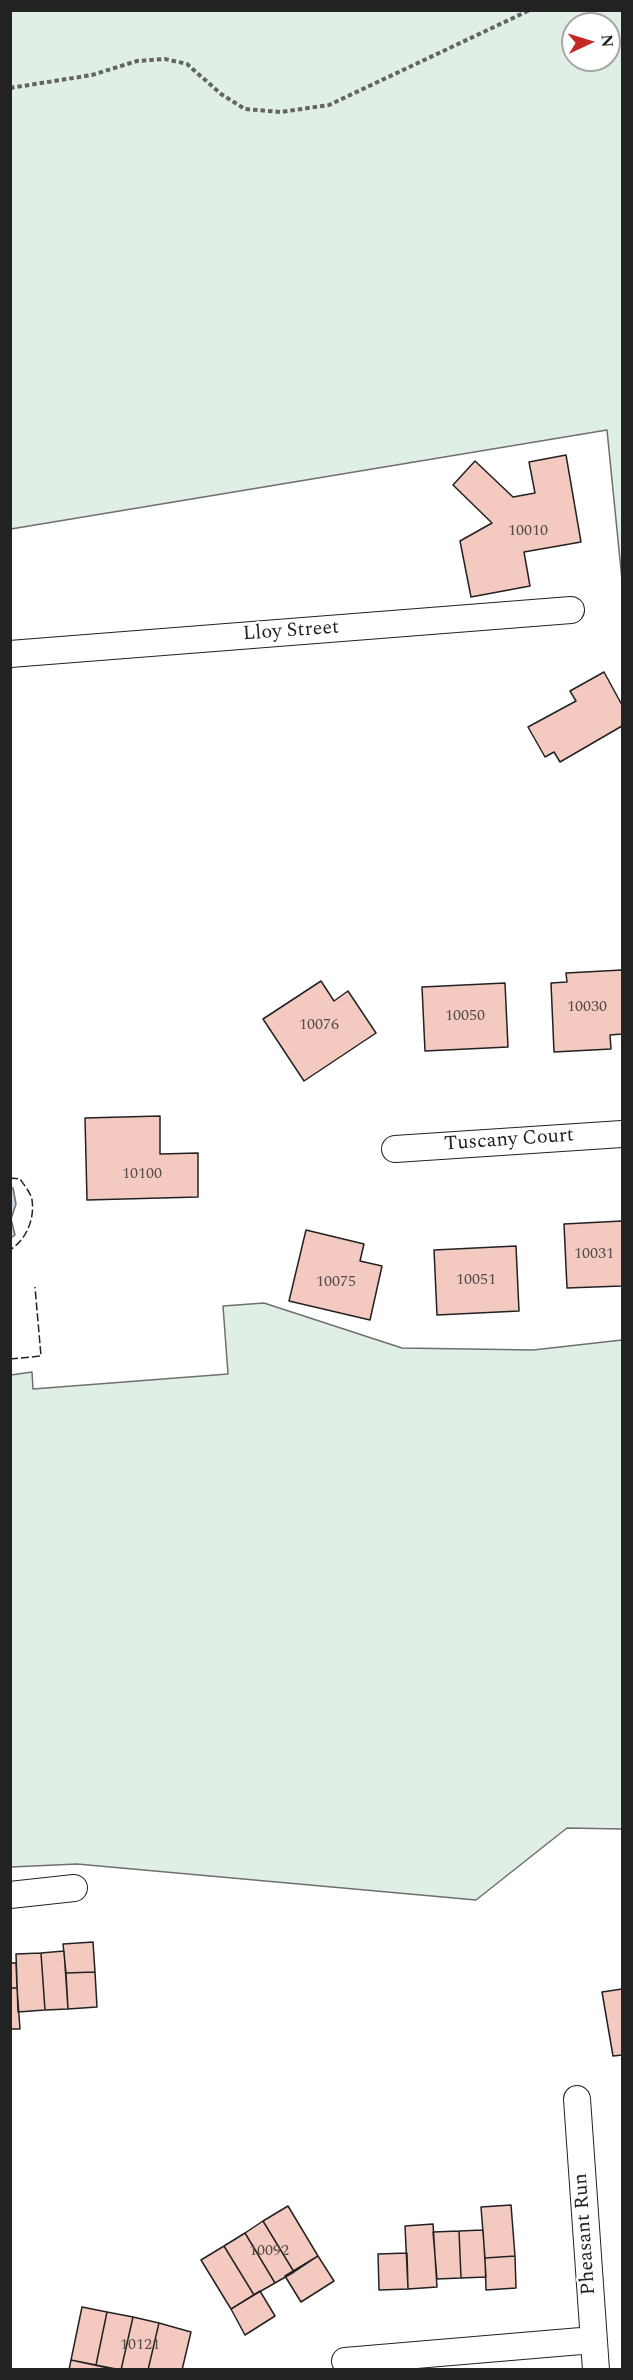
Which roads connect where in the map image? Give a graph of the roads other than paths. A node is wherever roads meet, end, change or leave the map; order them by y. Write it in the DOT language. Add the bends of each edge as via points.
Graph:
graph roads {
  1 [pos="571,610"];
  2 [pos="10,654"];
  3 [pos="622,1134"];
  4 [pos="395,1149"];
  5 [pos="74,1888"];
  6 [pos="10,1894"];
  7 [pos="577,2099"];
  8 [pos="593,2340"];
  9 [pos="345,2361"];
  10 [pos="596,2370"];
  1 -- 2 [label="street, Lloy Street"];
  3 -- 4 [label="street, Tuscany Court"];
  5 -- 6 [label="street"];
  7 -- 8 [label="street, Pheasant Run"];
  8 -- 9 [label="street"];
  8 -- 10 [label="street, Pheasant Run"];
}
